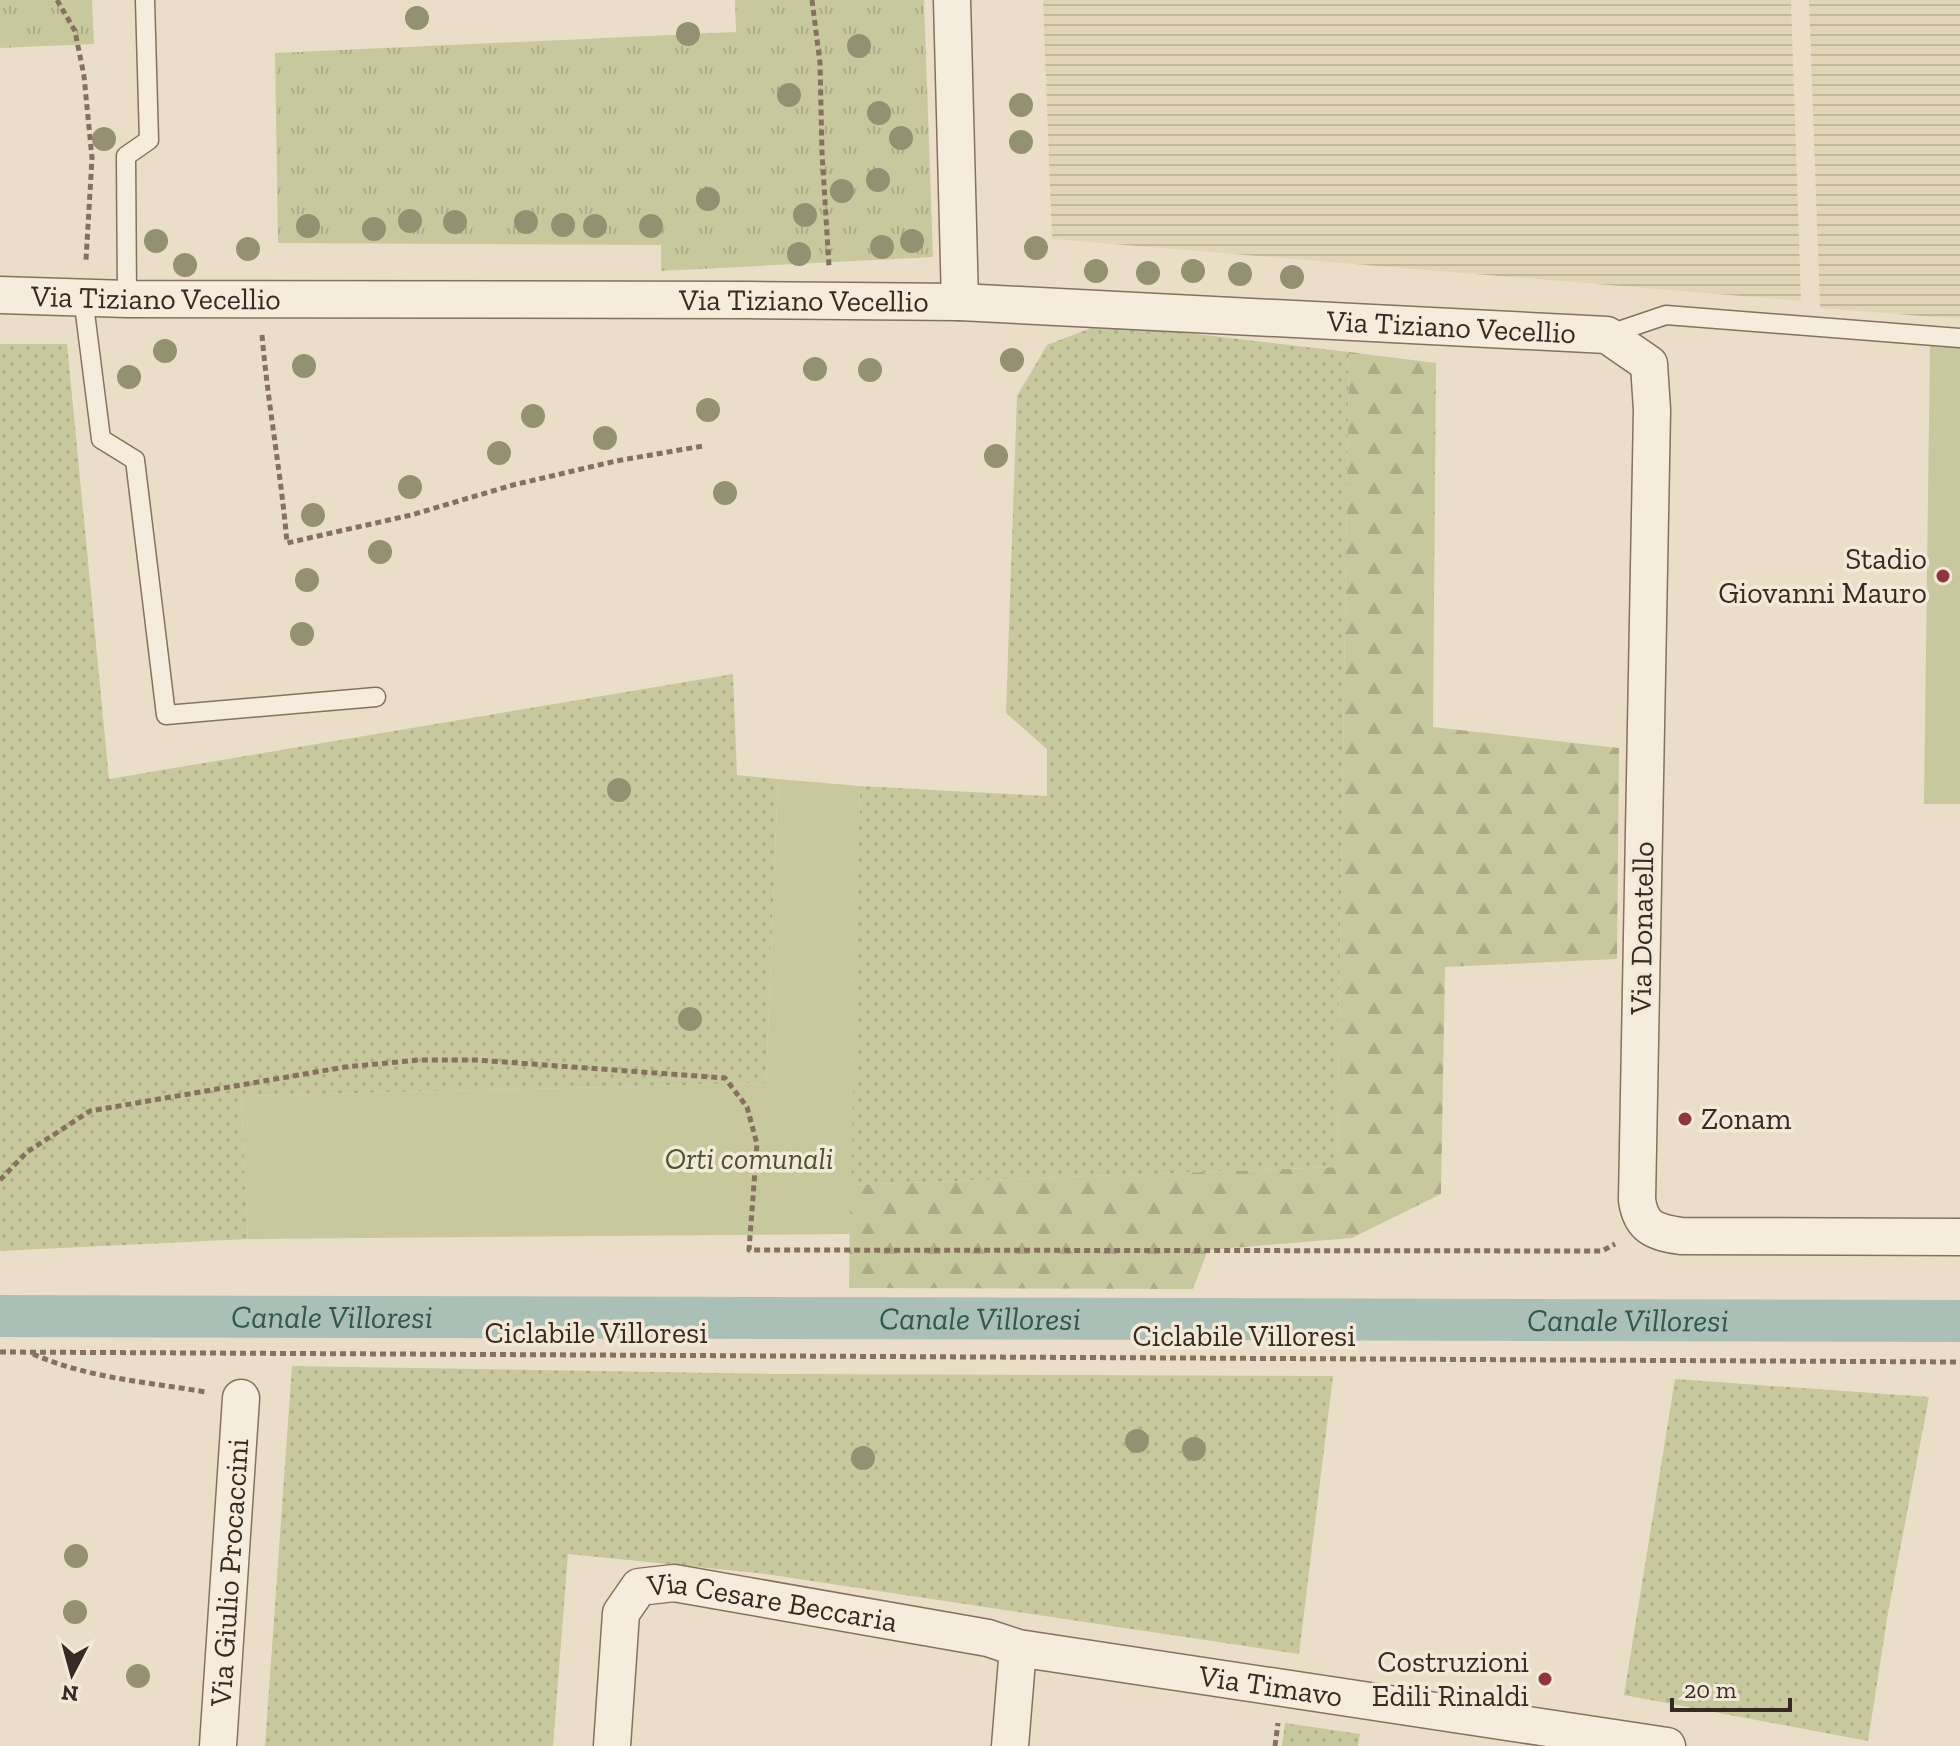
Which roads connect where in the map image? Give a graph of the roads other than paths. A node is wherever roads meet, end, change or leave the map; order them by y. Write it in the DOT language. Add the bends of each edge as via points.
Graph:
graph roads {
  1 [pos="145,0"];
  2 [pos="952,0"];
  3 [pos="0,295"];
  4 [pos="83,297"];
  5 [pos="127,299"];
  6 [pos="960,302"];
  7 [pos="1607,335"];
  8 [pos="1960,338"];
  9 [pos="376,697"];
  10 [pos="1960,1237"];
  11 [pos="241,1398"];
  12 [pos="1018,1648"];
  13 [pos="218,1746"];
  14 [pos="612,1746"];
  15 [pos="1010,1746"];
  16 [pos="1667,1746"];
  1 -- 5 [label="lane" via="149,140 126,156"];
  2 -- 6 [label="street"];
  3 -- 4 [label="street, Via Tiziano Vecellio"];
  4 -- 5 [label="street, Via Tiziano Vecellio"];
  4 -- 9 [label="lane" via="101,439 135,460 166,715"];
  5 -- 6 [label="street, Via Tiziano Vecellio"];
  6 -- 7 [label="street, Via Tiziano Vecellio"];
  7 -- 8 [label="lane" via="1666,315"];
  7 -- 10 [label="street, Via Donatello" via="1649,364 1652,410 1639,1213 1646,1225 1681,1236"];
  11 -- 13 [label="street, Via Giulio Procaccini"];
  12 -- 14 [label="street, Via Cesare Beccaria" via="988,1638 674,1583 639,1587 621,1613"];
  12 -- 15 [label="street"];
  12 -- 16 [label="street, Via Timavo"];
}
